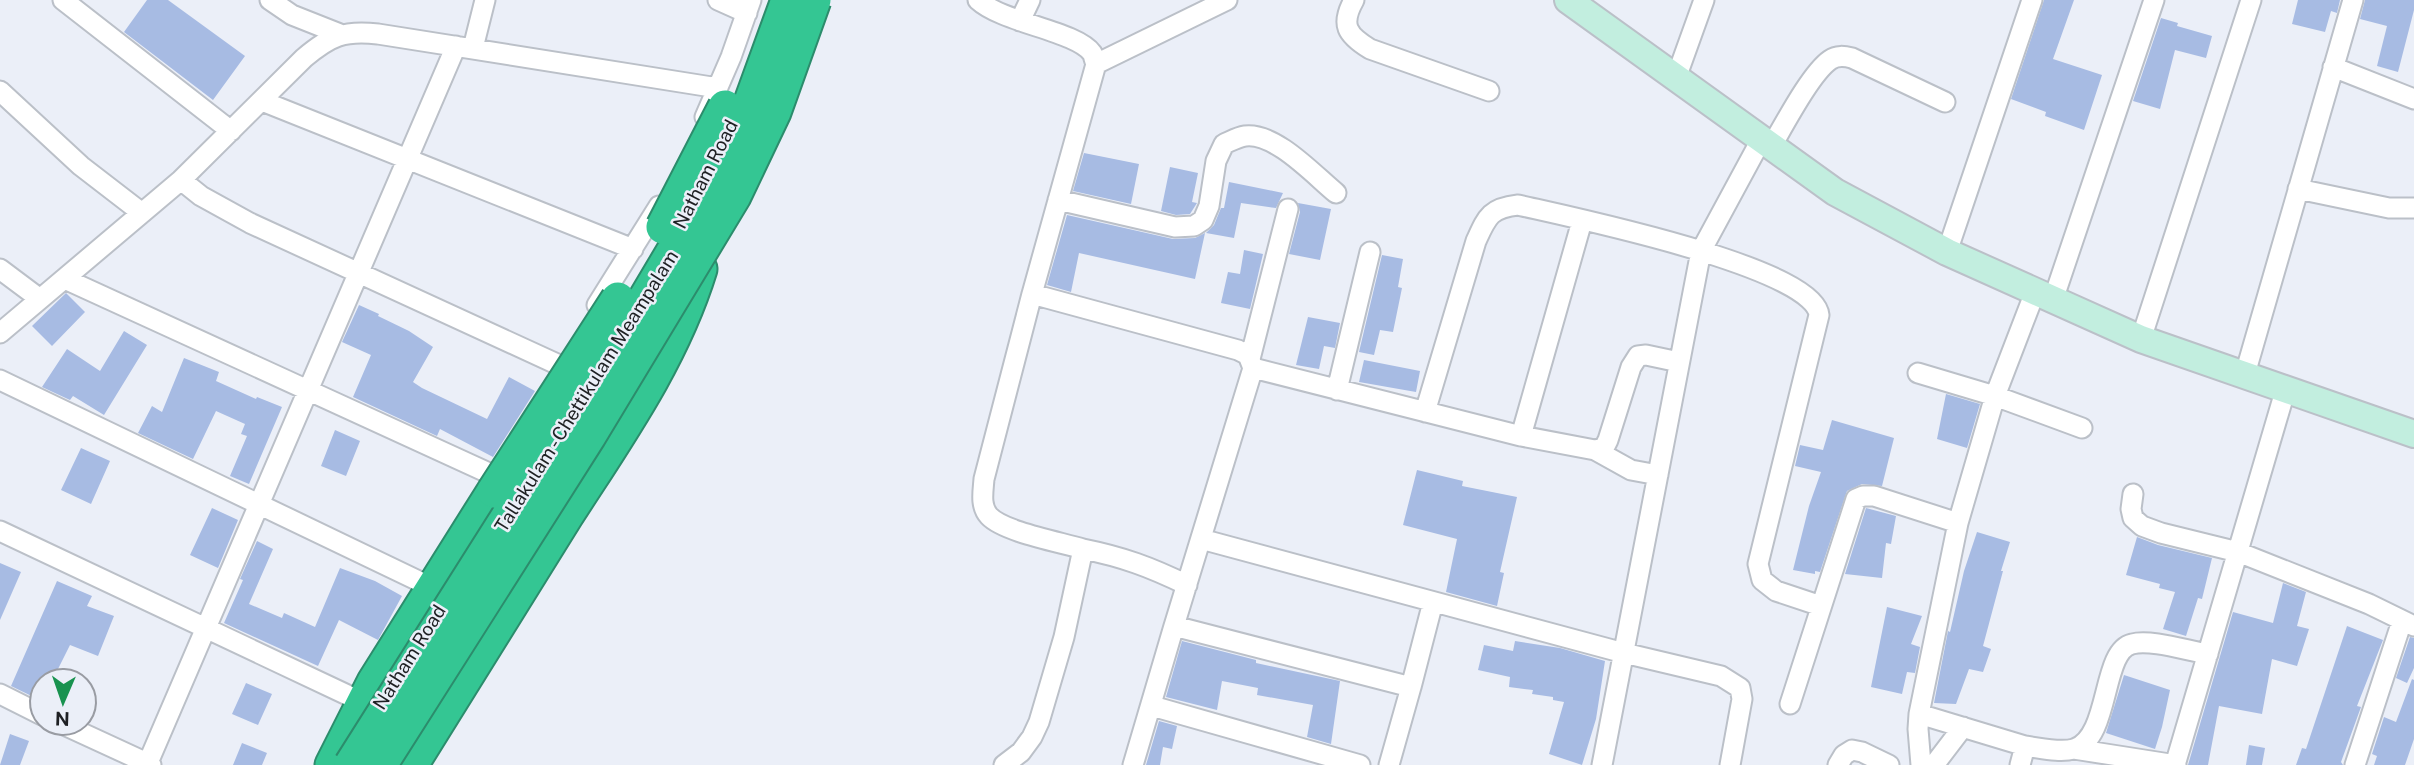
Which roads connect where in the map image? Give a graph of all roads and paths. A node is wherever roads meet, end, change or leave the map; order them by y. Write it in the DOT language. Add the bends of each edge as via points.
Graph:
graph roads {
  1 [pos="63,0"];
  2 [pos="270,0"];
  3 [pos="485,0"];
  4 [pos="718,0"];
  5 [pos="779,0"];
  6 [pos="788,0"];
  7 [pos="814,0"];
  8 [pos="821,0"];
  9 [pos="978,0"];
  10 [pos="1030,0"];
  11 [pos="1227,0"];
  12 [pos="1354,0"];
  13 [pos="1568,0"];
  14 [pos="1704,0"];
  15 [pos="2032,0"];
  16 [pos="2154,0"];
  17 [pos="2251,0"];
  18 [pos="2353,0"];
  19 [pos="755,4"];
  20 [pos="1020,21"];
  21 [pos="340,34"];
  22 [pos="464,47"];
  23 [pos="1096,64"];
  24 [pos="2333,67"];
  25 [pos="1676,78"];
  26 [pos="718,88"];
  27 [pos="0,91"];
  28 [pos="1489,91"];
  29 [pos="2414,99"];
  30 [pos="262,101"];
  31 [pos="1945,102"];
  32 [pos="232,131"];
  33 [pos="1766,143"];
  34 [pos="407,161"];
  35 [pos="181,180"];
  36 [pos="2298,189"];
  37 [pos="1336,193"];
  38 [pos="1058,200"];
  39 [pos="2414,208"];
  40 [pos="1288,209"];
  41 [pos="142,213"];
  42 [pos="1582,220"];
  43 [pos="633,249"];
  44 [pos="1701,251"];
  45 [pos="1370,252"];
  46 [pos="1947,252"];
  47 [pos="0,269"];
  48 [pos="700,270"];
  49 [pos="359,272"];
  50 [pos="65,279"];
  51 [pos="1032,294"];
  52 [pos="2044,296"];
  53 [pos="40,299"];
  54 [pos="0,333"];
  55 [pos="2141,339"];
  56 [pos="1679,362"];
  57 [pos="1252,364"];
  58 [pos="559,365"];
  59 [pos="1918,373"];
  60 [pos="2245,374"];
  61 [pos="583,379"];
  62 [pos="0,380"];
  63 [pos="2286,388"];
  64 [pos="309,390"];
  65 [pos="1338,390"];
  66 [pos="1995,396"];
  67 [pos="619,400"];
  68 [pos="1425,412"];
  69 [pos="2082,428"];
  70 [pos="2414,434"];
  71 [pos="1521,436"];
  72 [pos="1595,450"];
  73 [pos="493,475"];
  74 [pos="1658,475"];
  75 [pos="2133,494"];
  76 [pos="259,505"];
  77 [pos="1958,523"];
  78 [pos="0,531"];
  79 [pos="1201,539"];
  80 [pos="1083,549"];
  81 [pos="2238,552"];
  82 [pos="427,585"];
  83 [pos="1187,585"];
  84 [pos="1433,601"];
  85 [pos="1821,606"];
  86 [pos="2408,624"];
  87 [pos="1174,626"];
  88 [pos="206,628"];
  89 [pos="1624,653"];
  90 [pos="2208,654"];
  91 [pos="1411,687"];
  92 [pos="0,694"];
  93 [pos="358,700"];
  94 [pos="1790,704"];
  95 [pos="1152,706"];
  96 [pos="28,708"];
  97 [pos="1919,714"];
  98 [pos="1963,727"];
  99 [pos="90,737"];
  100 [pos="2074,748"];
  101 [pos="2022,756"];
  102 [pos="149,764"];
  103 [pos="320,765"];
  104 [pos="332,765"];
  105 [pos="342,765"];
  106 [pos="351,765"];
  107 [pos="380,765"];
  108 [pos="390,765"];
  109 [pos="411,765"];
  110 [pos="1004,765"];
  111 [pos="1133,765"];
  112 [pos="1360,765"];
  113 [pos="1389,765"];
  114 [pos="1602,765"];
  115 [pos="1730,765"];
  116 [pos="1838,765"];
  117 [pos="1889,765"];
  118 [pos="1921,765"];
  119 [pos="1934,765"];
  120 [pos="2175,765"];
  121 [pos="2355,765"];
  1 -- 32 [label="street"];
  2 -- 21 [label="street" via="292,15"];
  3 -- 22 [label="street"];
  4 -- 19 [label="street"];
  5 -- 61 [label="main road, Natham Road" via="752,75 699,191"];
  6 -- 106 [label="highway, Tallakulam - Chettikulam Meampalam, bridge" via="744,121 712,188"];
  7 -- 107 [label="highway, Tallakulam - Chettikulam Meampalam, bridge" via="774,112 734,196 589,436"];
  8 -- 48 [label="main road" via="763,154"];
  9 -- 20 [label="street"];
  10 -- 20 [label="street"];
  11 -- 23 [label="street"];
  12 -- 28 [label="street" via="1346,21 1356,41"];
  13 -- 25 [label="main road"];
  14 -- 25 [label="street"];
  15 -- 46 [label="street"];
  16 -- 52 [label="street"];
  17 -- 55 [label="street"];
  18 -- 24 [label="street"];
  19 -- 26 [label="street"];
  19 -- 104 [label="highway, bridge" via="734,86 676,204 374,682"];
  20 -- 23 [label="street" via="1078,43 1092,53"];
  21 -- 22 [label="street" via="369,33"];
  21 -- 30 [label="street" via="304,58"];
  22 -- 26 [label="street"];
  22 -- 34 [label="street"];
  23 -- 38 [label="street"];
  24 -- 29 [label="street"];
  24 -- 36 [label="street"];
  25 -- 33 [label="main road"];
  26 -- 43 [label="street" via="682,165"];
  27 -- 41 [label="street" via="81,166"];
  30 -- 32 [label="street"];
  30 -- 34 [label="street"];
  31 -- 33 [label="street" via="1841,56 1829,60"];
  32 -- 35 [label="street"];
  33 -- 44 [label="street"];
  33 -- 46 [label="main road" via="1835,192"];
  34 -- 43 [label="street"];
  34 -- 49 [label="street"];
  35 -- 41 [label="street"];
  35 -- 49 [label="street" via="229,212"];
  36 -- 39 [label="street" via="2389,208"];
  36 -- 60 [label="street"];
  37 -- 38 [label="street" via="1268,139 1246,136 1224,144 1216,161 1209,206 1203,220 1194,226 1175,227"];
  38 -- 51 [label="street"];
  40 -- 57 [label="street"];
  41 -- 50 [label="street"];
  42 -- 44 [label="street"];
  42 -- 68 [label="street" via="1518,205 1488,216 1476,241"];
  42 -- 71 [label="street"];
  43 -- 58 [label="street"];
  44 -- 56 [label="street"];
  44 -- 85 [label="street" via="1765,272 1799,290 1818,309 1758,564 1762,580 1776,591"];
  45 -- 65 [label="street"];
  46 -- 52 [label="main road"];
  47 -- 53 [label="street"];
  48 -- 67 [label="main road"];
  48 -- 109 [label="highway" via="663,361"];
  49 -- 58 [label="street"];
  49 -- 64 [label="street"];
  50 -- 53 [label="street"];
  50 -- 64 [label="street"];
  51 -- 57 [label="street" via="1238,350"];
  51 -- 80 [label="street" via="982,500 988,515 1004,527"];
  52 -- 55 [label="main road"];
  52 -- 66 [label="street"];
  53 -- 54 [label="street"];
  55 -- 60 [label="main road"];
  56 -- 72 [label="street" via="1638,356 1608,440"];
  56 -- 74 [label="street"];
  57 -- 65 [label="street"];
  57 -- 79 [label="street"];
  58 -- 61 [label="street"];
  58 -- 73 [label="street"];
  59 -- 66 [label="street"];
  60 -- 63 [label="main road"];
  61 -- 67 [label="street"];
  61 -- 105 [label="main road, Natham Road"];
  62 -- 76 [label="street"];
  63 -- 70 [label="main road"];
  63 -- 81 [label="street"];
  64 -- 73 [label="street"];
  64 -- 76 [label="street"];
  65 -- 68 [label="street"];
  66 -- 69 [label="street"];
  66 -- 77 [label="street"];
  67 -- 108 [label="main road"];
  68 -- 71 [label="street"];
  71 -- 72 [label="street"];
  72 -- 74 [label="street" via="1631,471"];
  73 -- 82 [label="street"];
  74 -- 89 [label="street"];
  75 -- 81 [label="street" via="2133,518 2142,526"];
  76 -- 82 [label="street"];
  76 -- 88 [label="street"];
  77 -- 85 [label="street" via="1874,496 1856,499"];
  77 -- 97 [label="street"];
  78 -- 88 [label="street"];
  79 -- 83 [label="street"];
  79 -- 84 [label="street"];
  80 -- 83 [label="street" via="1119,556"];
  80 -- 110 [label="street" via="1039,722 1021,752"];
  81 -- 86 [label="street"];
  81 -- 90 [label="street"];
  82 -- 93 [label="street"];
  83 -- 87 [label="street"];
  84 -- 89 [label="street"];
  84 -- 91 [label="street"];
  85 -- 94 [label="street"];
  86 -- 121 [label="street"];
  87 -- 91 [label="street"];
  87 -- 95 [label="street"];
  88 -- 93 [label="street"];
  88 -- 102 [label="street"];
  89 -- 114 [label="street"];
  89 -- 115 [label="street" via="1721,676 1740,688 1741,709"];
  90 -- 100 [label="street" via="2146,643 2122,649 2094,729 2088,740"];
  90 -- 120 [label="street"];
  91 -- 113 [label="street"];
  92 -- 96 [label="street"];
  93 -- 103 [label="street"];
  95 -- 111 [label="street"];
  95 -- 112 [label="street"];
  97 -- 98 [label="street"];
  97 -- 118 [label="street"];
  98 -- 101 [label="street"];
  98 -- 119 [label="street"];
  99 -- 102 [label="street"];
  100 -- 101 [label="street"];
  100 -- 120 [label="street"];
  116 -- 117 [label="street" via="1852,750"];
}
